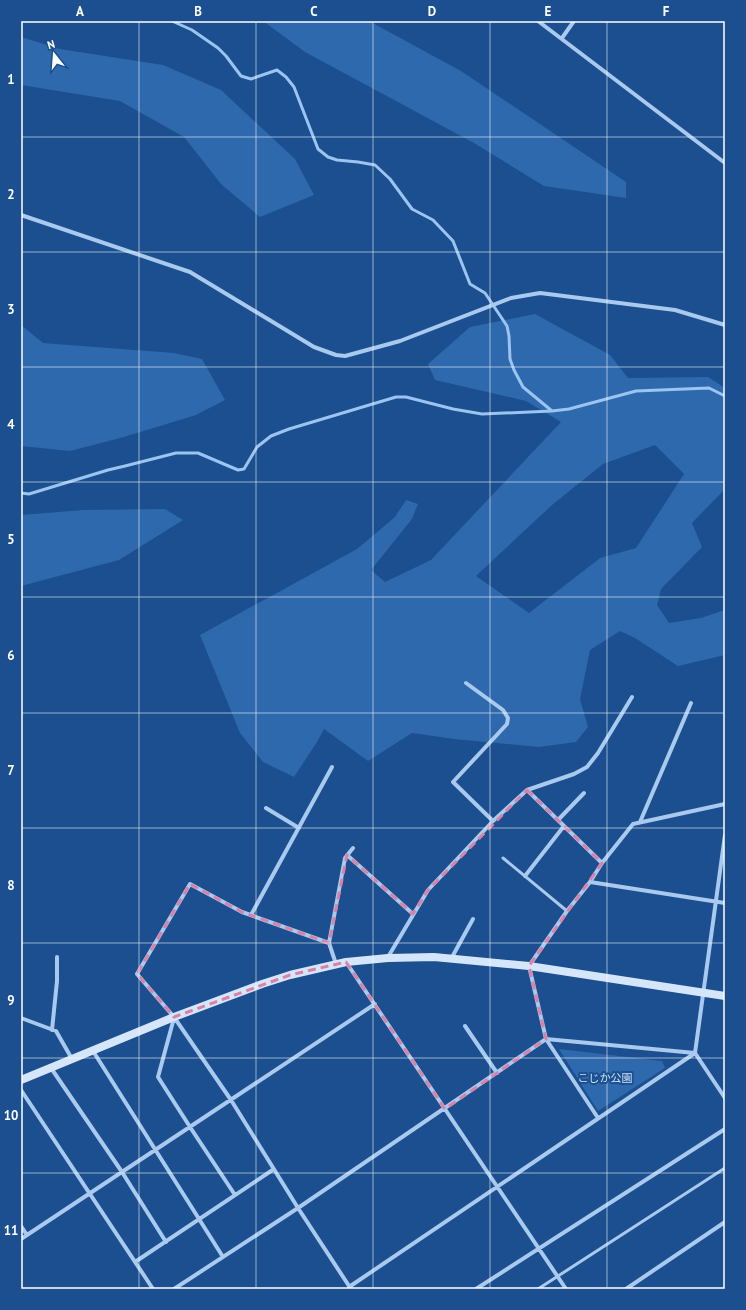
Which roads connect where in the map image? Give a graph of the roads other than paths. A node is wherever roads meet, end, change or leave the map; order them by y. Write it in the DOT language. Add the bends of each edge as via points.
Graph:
graph roads {
  1 [pos="538,21"];
  2 [pos="574,21"];
  3 [pos="562,38"];
  4 [pos="725,163"];
  5 [pos="21,215"];
  6 [pos="725,325"];
  7 [pos="466,683"];
  8 [pos="632,697"];
  9 [pos="691,703"];
  10 [pos="332,767"];
  11 [pos="526,790"];
  12 [pos="584,793"];
  13 [pos="725,804"];
  14 [pos="266,808"];
  15 [pos="558,820"];
  16 [pos="494,821"];
  17 [pos="640,822"];
  18 [pos="564,826"];
  19 [pos="299,828"];
  20 [pos="725,835"];
  21 [pos="353,848"];
  22 [pos="347,855"];
  23 [pos="503,858"];
  24 [pos="602,862"];
  25 [pos="525,876"];
  26 [pos="590,882"];
  27 [pos="715,902"];
  28 [pos="725,904"];
  29 [pos="567,910"];
  30 [pos="413,914"];
  31 [pos="251,915"];
  32 [pos="473,920"];
  33 [pos="329,943"];
  34 [pos="57,957"];
  35 [pos="388,958"];
  36 [pos="451,959"];
  37 [pos="346,962"];
  38 [pos="336,964"];
  39 [pos="529,966"];
  40 [pos="703,993"];
  41 [pos="725,996"];
  42 [pos="375,1004"];
  43 [pos="174,1017"];
  44 [pos="21,1018"];
  45 [pos="465,1026"];
  46 [pos="52,1030"];
  47 [pos="546,1040"];
  48 [pos="92,1051"];
  49 [pos="695,1053"];
  50 [pos="72,1059"];
  51 [pos="51,1068"];
  52 [pos="497,1073"];
  53 [pos="21,1080"];
  54 [pos="21,1090"];
  55 [pos="725,1098"];
  56 [pos="231,1100"];
  57 [pos="444,1109"];
  58 [pos="598,1118"];
  59 [pos="190,1127"];
  60 [pos="725,1129"];
  61 [pos="156,1150"];
  62 [pos="725,1168"];
  63 [pos="274,1170"];
  64 [pos="122,1172"];
  65 [pos="497,1187"];
  66 [pos="90,1194"];
  67 [pos="235,1196"];
  68 [pos="298,1208"];
  69 [pos="200,1219"];
  70 [pos="725,1222"];
  71 [pos="21,1226"];
  72 [pos="27,1235"];
  73 [pos="21,1239"];
  74 [pos="166,1242"];
  75 [pos="538,1249"];
  76 [pos="223,1257"];
  77 [pos="135,1262"];
  78 [pos="557,1276"];
  79 [pos="350,1288"];
  80 [pos="153,1289"];
  81 [pos="174,1289"];
  82 [pos="476,1289"];
  83 [pos="538,1289"];
  84 [pos="566,1289"];
  85 [pos="626,1289"];
  1 -- 3 [label="street"];
  2 -- 3 [label="street"];
  3 -- 4 [label="street"];
  5 -- 6 [label="street" via="190,272 314,347 336,355 345,356 400,341 511,298 540,293 675,310"];
  7 -- 16 [label="street" via="503,710 508,718 507,724 453,782"];
  8 -- 11 [label="street" via="587,767"];
  9 -- 17 [label="street"];
  10 -- 19 [label="street"];
  11 -- 15 [label="street"];
  11 -- 16 [label="street"];
  12 -- 15 [label="street"];
  13 -- 17 [label="street"];
  14 -- 19 [label="street"];
  15 -- 18 [label="street"];
  16 -- 30 [label="street" via="428,890"];
  17 -- 24 [label="street" via="632,824"];
  18 -- 24 [label="street"];
  18 -- 25 [label="street"];
  19 -- 31 [label="street"];
  20 -- 27 [label="street"];
  21 -- 22 [label="street"];
  22 -- 30 [label="street"];
  22 -- 33 [label="street"];
  23 -- 25 [label="lane"];
  24 -- 26 [label="street"];
  25 -- 29 [label="lane"];
  26 -- 27 [label="street"];
  26 -- 29 [label="street"];
  27 -- 28 [label="street"];
  27 -- 40 [label="street"];
  29 -- 39 [label="street"];
  30 -- 35 [label="street"];
  31 -- 33 [label="street"];
  31 -- 43 [label="street" via="190,884 137,974"];
  32 -- 36 [label="street"];
  33 -- 38 [label="street"];
  34 -- 46 [label="street" via="58,981"];
  35 -- 36 [label="street"];
  35 -- 37 [label="street"];
  36 -- 39 [label="street"];
  37 -- 38 [label="street"];
  37 -- 42 [label="street"];
  38 -- 43 [label="street" via="276,980"];
  39 -- 40 [label="street"];
  39 -- 47 [label="street"];
  40 -- 41 [label="street"];
  40 -- 49 [label="street"];
  42 -- 56 [label="street"];
  42 -- 57 [label="street"];
  43 -- 48 [label="street"];
  43 -- 56 [label="street"];
  43 -- 59 [label="street" via="158,1076"];
  44 -- 46 [label="street"];
  45 -- 52 [label="street"];
  46 -- 50 [label="street" via="56,1031"];
  47 -- 49 [label="street"];
  47 -- 52 [label="street"];
  47 -- 58 [label="street"];
  48 -- 50 [label="street"];
  48 -- 61 [label="street"];
  49 -- 55 [label="street"];
  49 -- 58 [label="street"];
  50 -- 51 [label="street"];
  51 -- 53 [label="street"];
  51 -- 64 [label="street"];
  52 -- 57 [label="street"];
  54 -- 66 [label="street"];
  56 -- 59 [label="street"];
  56 -- 63 [label="street"];
  57 -- 65 [label="street"];
  57 -- 68 [label="street"];
  58 -- 65 [label="street"];
  59 -- 61 [label="street"];
  59 -- 67 [label="street"];
  60 -- 75 [label="street"];
  61 -- 64 [label="street"];
  61 -- 69 [label="street"];
  62 -- 78 [label="lane"];
  63 -- 67 [label="street"];
  63 -- 68 [label="street"];
  64 -- 66 [label="street"];
  64 -- 74 [label="street"];
  65 -- 75 [label="street"];
  65 -- 79 [label="street"];
  66 -- 72 [label="street"];
  66 -- 77 [label="street"];
  67 -- 69 [label="street"];
  68 -- 76 [label="street"];
  68 -- 79 [label="street"];
  69 -- 74 [label="street"];
  69 -- 76 [label="street"];
  70 -- 85 [label="street"];
  71 -- 72 [label="street"];
  72 -- 73 [label="street"];
  74 -- 77 [label="street"];
  75 -- 78 [label="street"];
  75 -- 82 [label="street"];
  76 -- 81 [label="street"];
  77 -- 80 [label="street"];
  78 -- 83 [label="lane"];
  78 -- 84 [label="street"];
}
